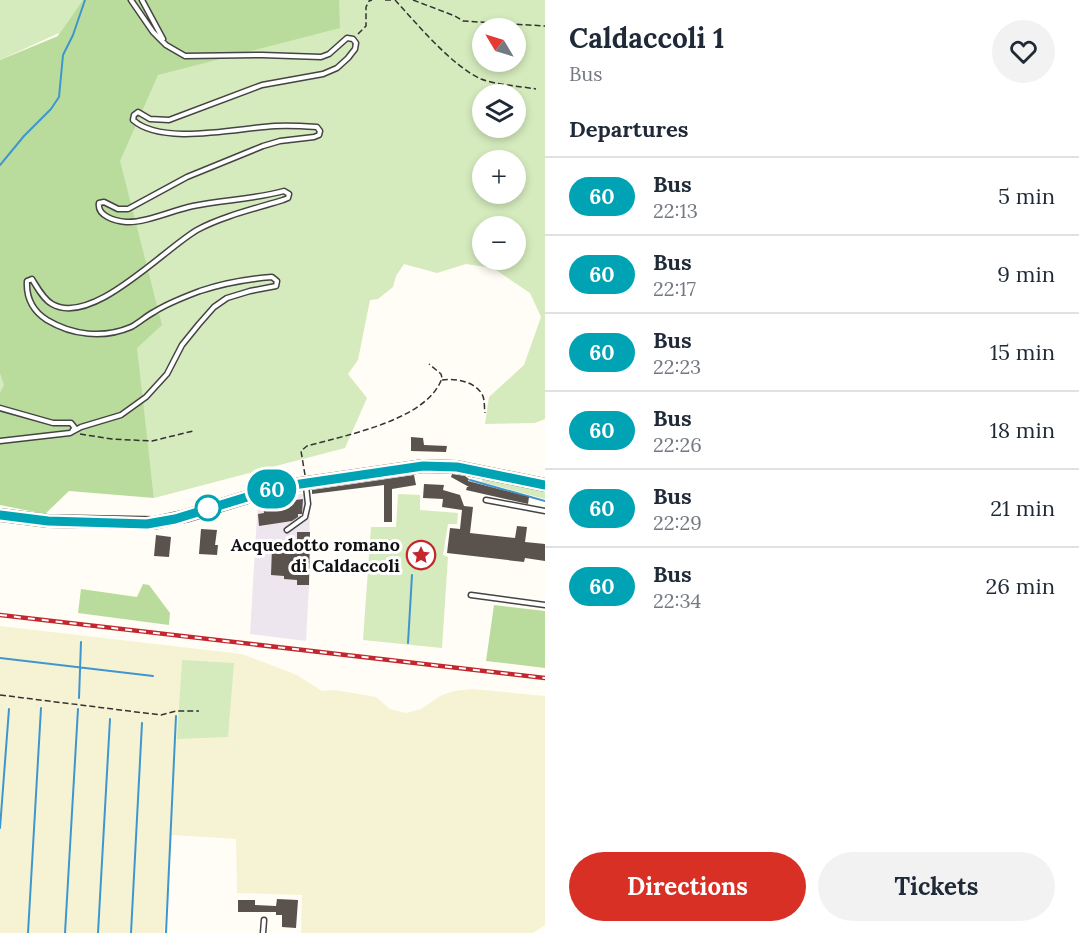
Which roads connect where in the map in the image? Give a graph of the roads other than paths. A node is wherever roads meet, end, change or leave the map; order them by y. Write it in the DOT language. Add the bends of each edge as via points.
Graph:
graph roads {
  1 [pos="131,0"];
  2 [pos="142,0"];
  3 [pos="166,45"];
  4 [pos="0,408"];
  5 [pos="70,433"];
  6 [pos="0,441"];
  7 [pos="306,482"];
  8 [pos="545,485"];
  9 [pos="486,500"];
  10 [pos="545,511"];
  11 [pos="0,515"];
  12 [pos="288,530"];
  13 [pos="471,595"];
  14 [pos="545,605"];
  15 [pos="264,920"];
  16 [pos="263,933"];
  1 -- 3 [label="lane"];
  2 -- 3 [label="lane"];
  3 -- 5 [label="lane" via="185,56 321,57 347,38 356,43 348,58 323,74 261,85 169,120 150,119 138,111 134,115 133,120 139,125 168,134 276,126 317,127 320,131 314,137 262,146 187,177 128,209 99,203 102,214 127,222 193,206 285,191 289,194 283,200 200,229 94,304 66,308 52,304 32,279 27,281 26,293 41,316 75,333 98,334 132,327 171,302 226,283 272,277 277,281 270,289 227,298 214,308 146,397 121,415"];
  4 -- 5 [label="lane" via="53,423 71,423 75,428"];
  5 -- 6 [label="lane"];
  7 -- 8 [label="main road" via="438,466"];
  7 -- 11 [label="main road" via="147,524 48,521"];
  7 -- 12 [label="lane" via="305,517"];
  9 -- 10 [label="lane"];
  13 -- 14 [label="lane"];
  15 -- 16 [label="lane"];
}
